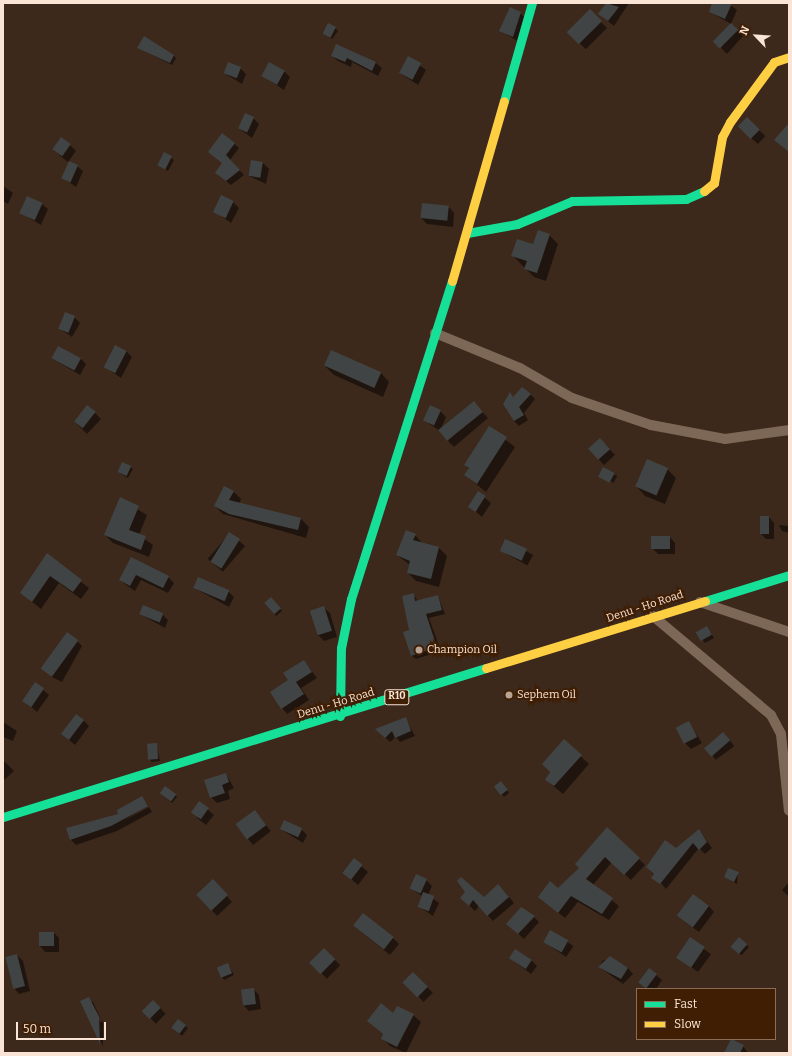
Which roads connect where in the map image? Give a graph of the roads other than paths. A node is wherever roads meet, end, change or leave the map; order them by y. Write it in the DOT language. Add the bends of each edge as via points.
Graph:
graph roads {
  1 [pos="532,3"];
  2 [pos="789,57"];
  3 [pos="467,233"];
  4 [pos="435,334"];
  5 [pos="789,430"];
  6 [pos="789,575"];
  7 [pos="700,602"];
  8 [pos="653,616"];
  9 [pos="789,632"];
  10 [pos="340,716"];
  11 [pos="789,811"];
  12 [pos="3,817"];
  1 -- 3 [label="street"];
  2 -- 3 [label="street" via="774,62 730,122 722,137 714,183 704,191 686,199 572,201 517,224"];
  3 -- 4 [label="street"];
  4 -- 5 [label="street" via="520,368 572,398 651,424 725,439"];
  4 -- 10 [label="street" via="352,600 340,648"];
  6 -- 7 [label="street, Denu - Ho Road / R10"];
  7 -- 8 [label="street, Denu - Ho Road / R10"];
  7 -- 9 [label="street"];
  8 -- 10 [label="street, Denu - Ho Road / R10"];
  8 -- 11 [label="street" via="771,715 781,734"];
  10 -- 12 [label="street, Denu - Ho Road / R10"];
}
